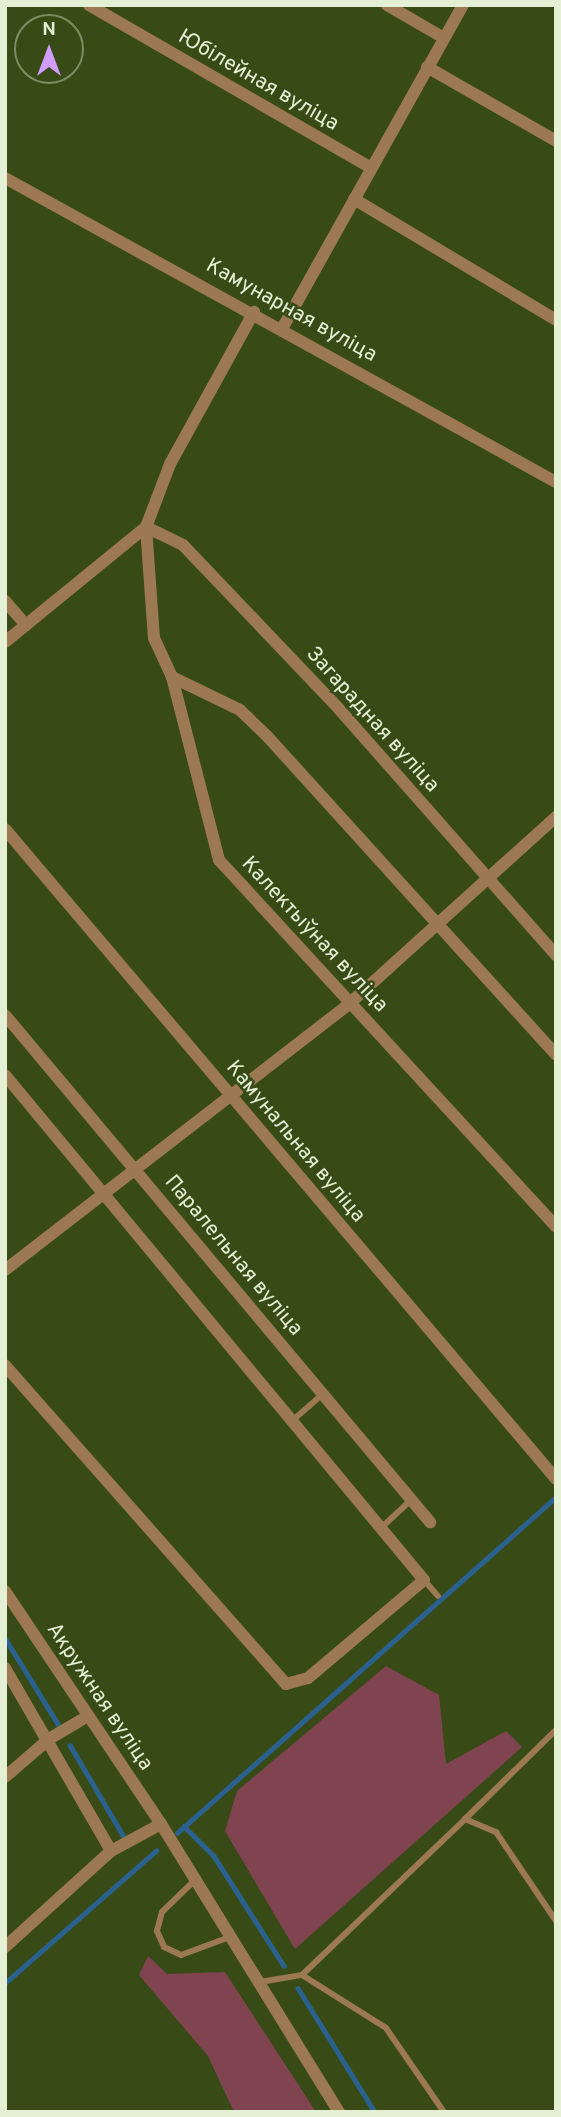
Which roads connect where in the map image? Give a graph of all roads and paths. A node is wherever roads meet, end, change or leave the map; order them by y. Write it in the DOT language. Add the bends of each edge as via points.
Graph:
graph roads {
  1 [pos="89,5"];
  2 [pos="387,5"];
  3 [pos="463,5"];
  4 [pos="444,38"];
  5 [pos="427,67"];
  6 [pos="556,141"];
  7 [pos="371,168"];
  8 [pos="5,178"];
  9 [pos="354,199"];
  10 [pos="254,312"];
  11 [pos="556,320"];
  12 [pos="283,327"];
  13 [pos="556,482"];
  14 [pos="146,527"];
  15 [pos="5,601"];
  16 [pos="26,625"];
  17 [pos="5,642"];
  18 [pos="172,677"];
  19 [pos="556,817"];
  20 [pos="5,829"];
  21 [pos="487,878"];
  22 [pos="435,924"];
  23 [pos="556,955"];
  24 [pos="350,1003"];
  25 [pos="5,1015"];
  26 [pos="556,1055"];
  27 [pos="5,1075"];
  28 [pos="232,1098"];
  29 [pos="137,1170"];
  30 [pos="105,1192"];
  31 [pos="556,1227"];
  32 [pos="5,1270"];
  33 [pos="5,1365"];
  34 [pos="323,1394"];
  35 [pos="293,1420"];
  36 [pos="556,1479"];
  37 [pos="411,1500"];
  38 [pos="430,1522"];
  39 [pos="381,1528"];
  40 [pos="424,1580"];
  41 [pos="5,1591"];
  42 [pos="438,1597"];
  43 [pos="5,1668"];
  44 [pos="88,1716"];
  45 [pos="556,1730"];
  46 [pos="49,1739"];
  47 [pos="5,1777"];
  48 [pos="466,1819"];
  49 [pos="161,1824"];
  50 [pos="111,1851"];
  51 [pos="195,1881"];
  52 [pos="556,1921"];
  53 [pos="230,1937"];
  54 [pos="5,1947"];
  55 [pos="302,1975"];
  56 [pos="258,1982"];
  57 [pos="339,2112"];
  58 [pos="444,2112"];
  1 -- 7 [label="street, Юбілейная вуліца"];
  2 -- 4 [label="street"];
  3 -- 4 [label="street"];
  4 -- 5 [label="street"];
  5 -- 6 [label="street"];
  5 -- 7 [label="street"];
  7 -- 9 [label="street"];
  8 -- 10 [label="street, Камунарная вуліца"];
  9 -- 11 [label="street"];
  9 -- 12 [label="street"];
  10 -- 12 [label="street, Камунарная вуліца"];
  10 -- 14 [label="street" via="170,464"];
  12 -- 13 [label="street, Камунарная вуліца"];
  14 -- 16 [label="street"];
  14 -- 18 [label="street, Калектыўная вуліца" via="154,638"];
  14 -- 21 [label="street, Загарадная вуліца" via="183,545 339,709"];
  15 -- 16 [label="street"];
  16 -- 17 [label="street"];
  18 -- 22 [label="street" via="240,710"];
  18 -- 24 [label="street, Калектыўная вуліца" via="219,860"];
  19 -- 21 [label="street"];
  20 -- 28 [label="street, Камунальная вуліца"];
  21 -- 22 [label="street"];
  21 -- 23 [label="street, Загарадная вуліца"];
  22 -- 24 [label="street"];
  22 -- 26 [label="street"];
  24 -- 28 [label="street"];
  24 -- 31 [label="street, Калектыўная вуліца"];
  25 -- 29 [label="street, Паралельная вуліца"];
  27 -- 30 [label="street"];
  28 -- 29 [label="street"];
  28 -- 36 [label="street, Камунальная вуліца"];
  29 -- 30 [label="street"];
  29 -- 34 [label="street, Паралельная вуліца"];
  30 -- 32 [label="street"];
  30 -- 35 [label="street"];
  33 -- 40 [label="street" via="286,1684 308,1678"];
  34 -- 35 [label="lane"];
  34 -- 37 [label="street, Паралельная вуліца"];
  35 -- 39 [label="street"];
  37 -- 38 [label="street, Паралельная вуліца"];
  37 -- 39 [label="lane"];
  39 -- 40 [label="street"];
  40 -- 42 [label="lane"];
  41 -- 44 [label="street, Акружная вуліца"];
  43 -- 46 [label="street"];
  44 -- 46 [label="street"];
  44 -- 49 [label="street, Акружная вуліца"];
  45 -- 48 [label="lane"];
  46 -- 47 [label="street"];
  46 -- 50 [label="street"];
  48 -- 52 [label="lane" via="496,1832"];
  48 -- 55 [label="lane"];
  49 -- 50 [label="street"];
  49 -- 51 [label="street, Акружная вуліца"];
  50 -- 54 [label="street"];
  51 -- 53 [label="street, Акружная вуліца"];
  51 -- 53 [label="lane" via="162,1912 158,1931 164,1947 181,1955"];
  53 -- 56 [label="street, Акружная вуліца"];
  55 -- 56 [label="lane"];
  55 -- 58 [label="lane" via="386,2028"];
  56 -- 57 [label="street, Акружная вуліца"];
}
